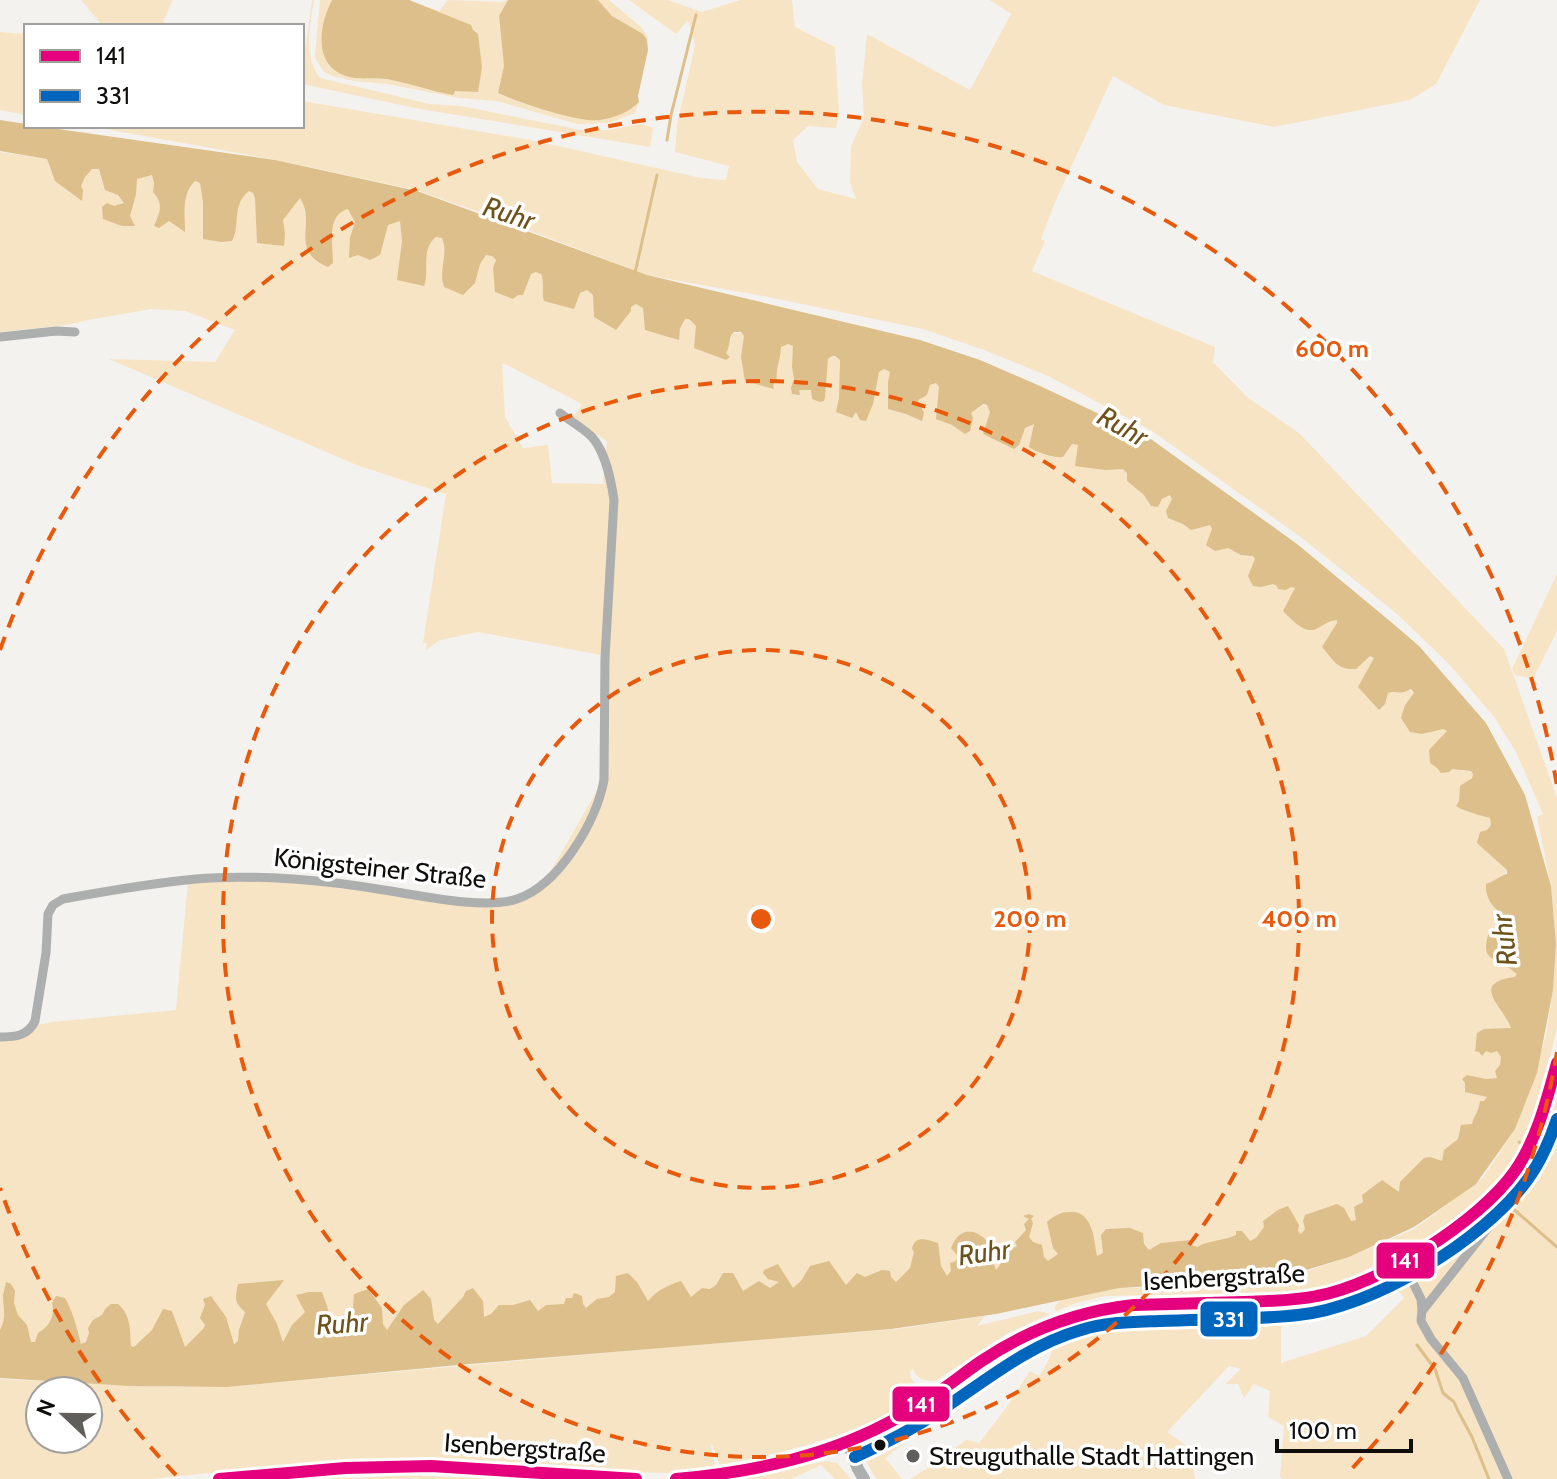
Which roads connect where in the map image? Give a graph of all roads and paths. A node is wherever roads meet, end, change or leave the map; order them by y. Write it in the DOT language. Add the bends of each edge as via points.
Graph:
graph roads {
  1 [pos="75,332"];
  2 [pos="0,337"];
  3 [pos="560,413"];
  4 [pos="0,1037"];
  5 [pos="1557,1063"];
  6 [pos="1496,1193"];
  7 [pos="1402,1261"];
  8 [pos="1422,1310"];
  9 [pos="848,1443"];
  10 [pos="219,1479"];
  11 [pos="636,1479"];
  12 [pos="676,1479"];
  13 [pos="864,1479"];
  14 [pos="1508,1479"];
  1 -- 2 [label="street"];
  3 -- 4 [label="street, Königsteiner Straße" via="598,446 614,500 604,780 591,820 562,863 533,891 499,902 244,876 165,882 63,899 48,914 37,1017 21,1035"];
  5 -- 6 [label="main road, Isenbergstraße" via="1533,1135 1515,1171"];
  6 -- 7 [label="main road, Isenbergstraße"];
  6 -- 8 [label="street" via="1502,1202 1491,1224"];
  7 -- 8 [label="street"];
  7 -- 9 [label="main road, Isenbergstraße" via="1360,1283 1311,1298 1108,1307 1069,1317 1008,1345 906,1414"];
  8 -- 14 [label="street" via="1421,1321 1463,1378"];
  9 -- 12 [label="main road, Isenbergstraße" via="741,1472"];
  9 -- 13 [label="street"];
  10 -- 11 [label="main road, Isenbergstraße" via="431,1466"];
}
